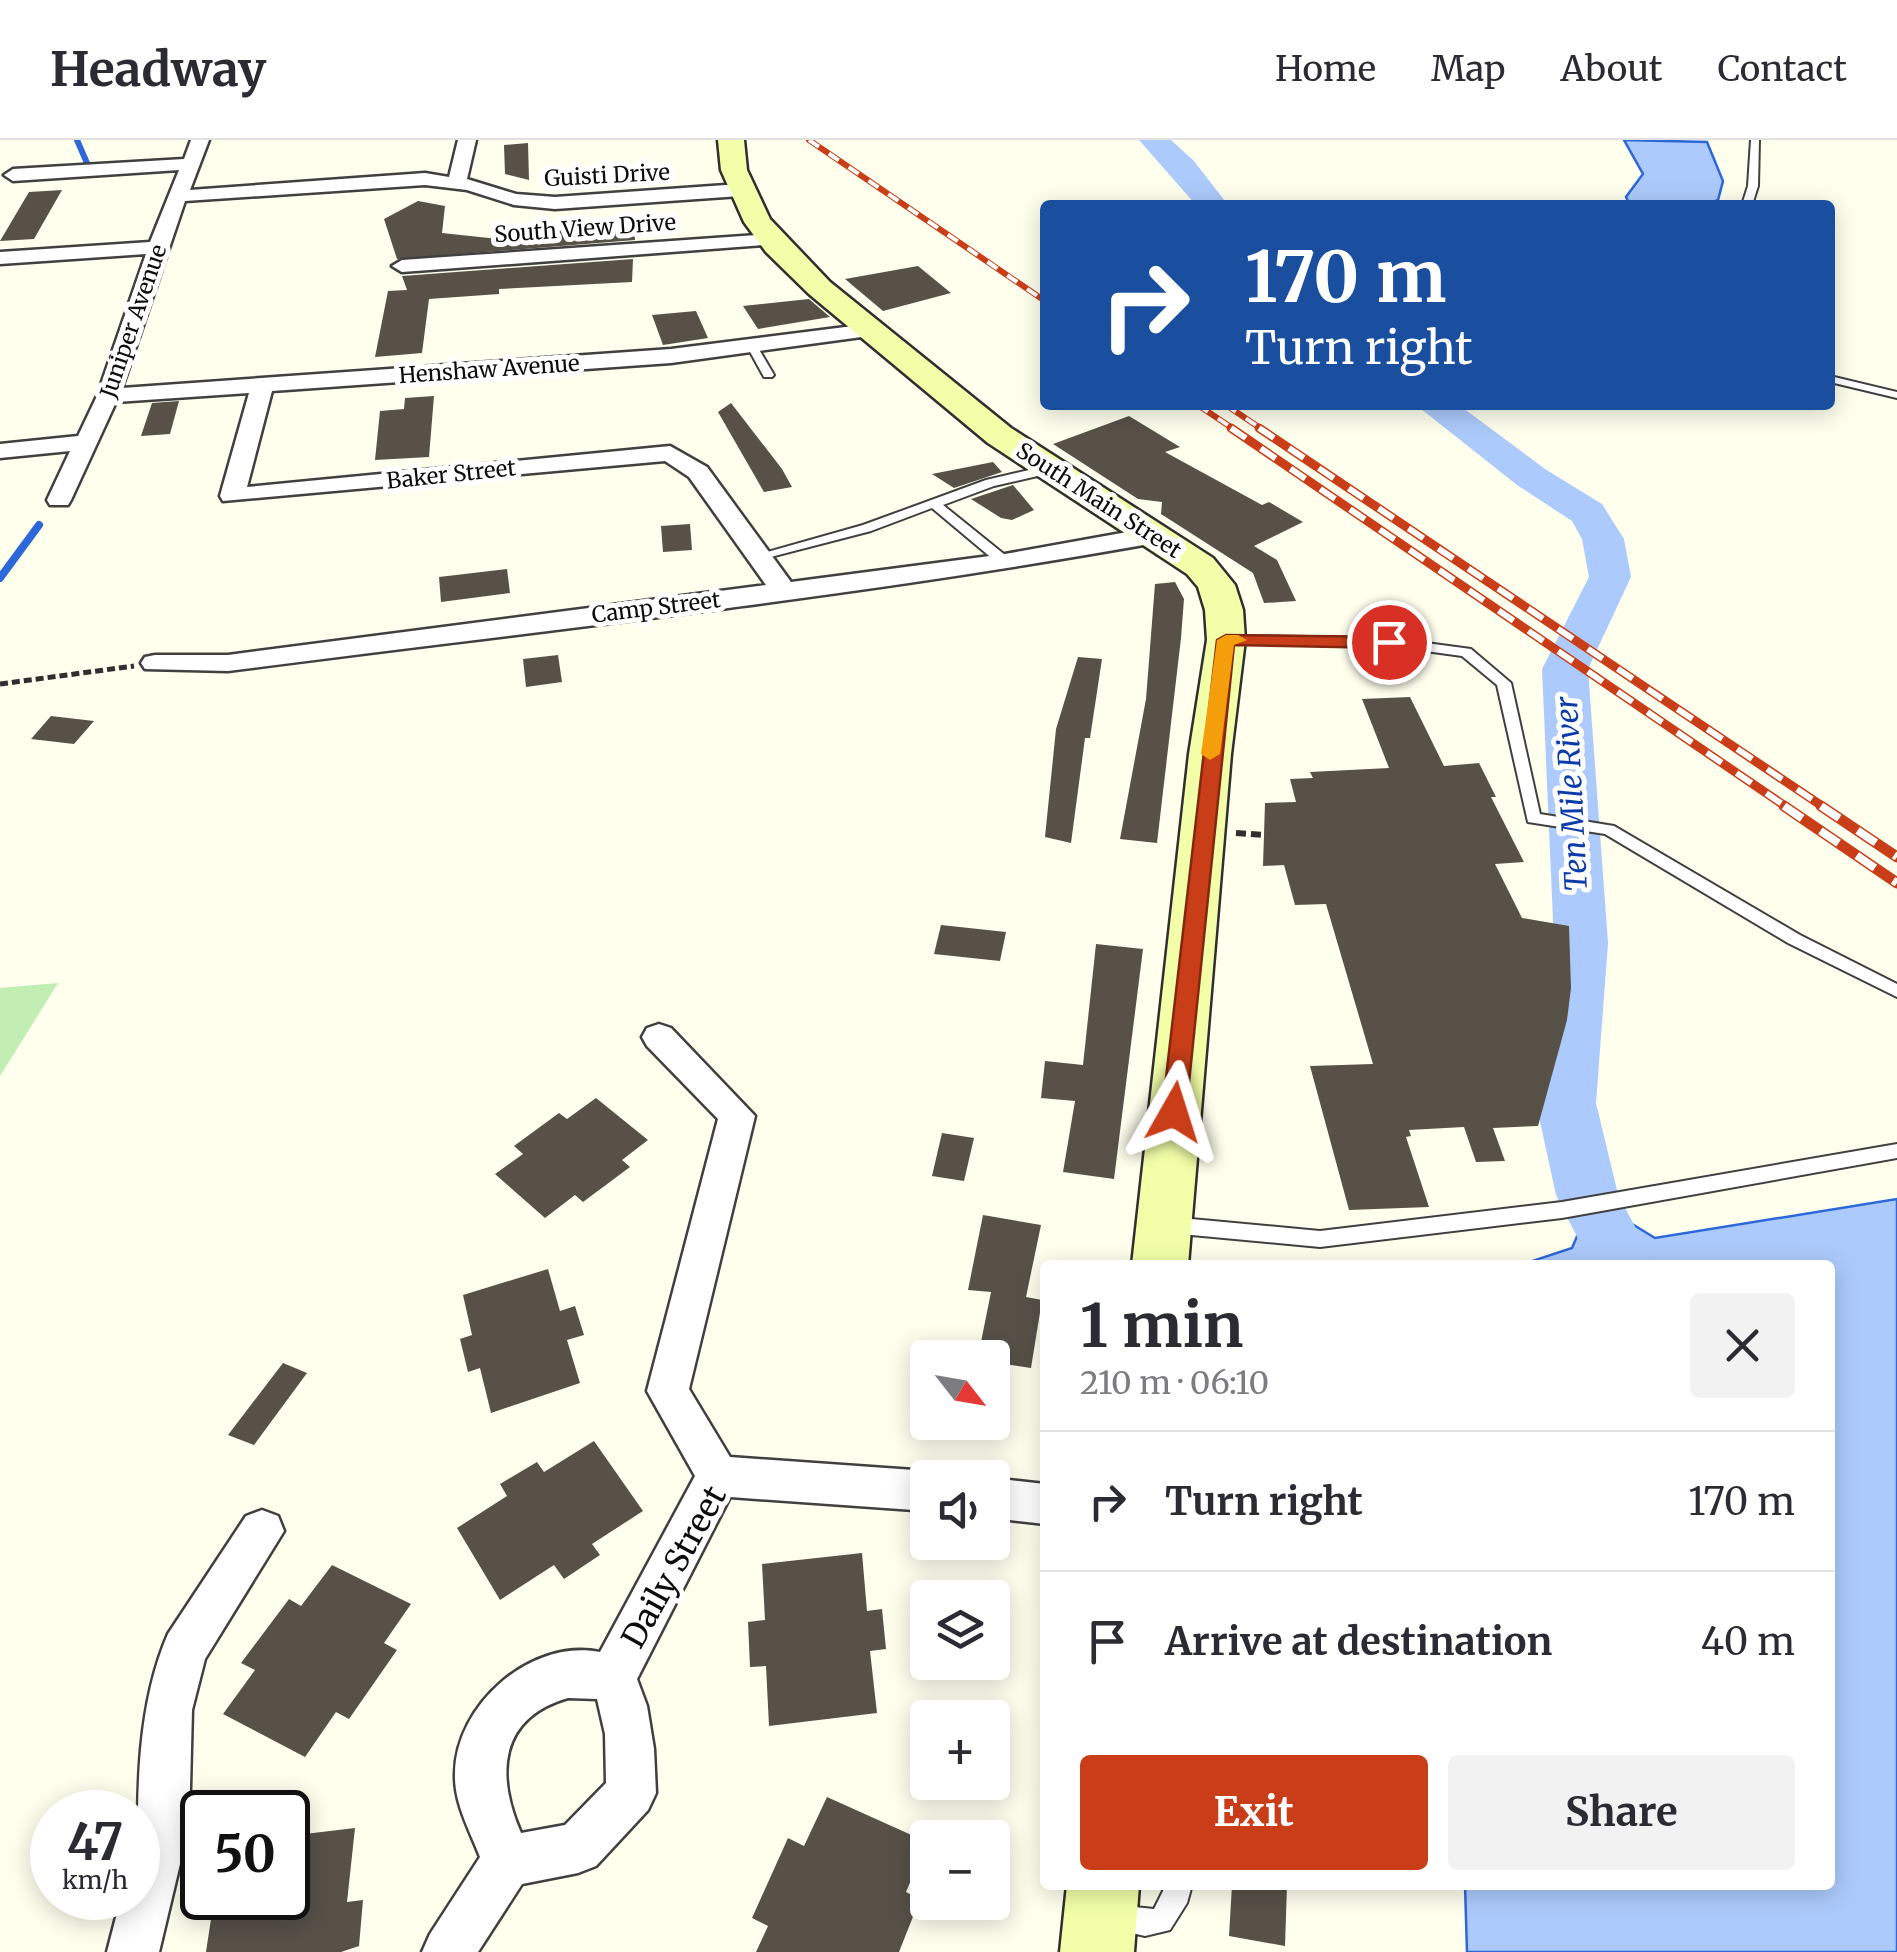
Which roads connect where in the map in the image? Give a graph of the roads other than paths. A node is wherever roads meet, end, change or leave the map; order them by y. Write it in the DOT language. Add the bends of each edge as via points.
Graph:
graph roads {
  1 [pos="200,140"];
  2 [pos="466,140"];
  3 [pos="731,140"];
  4 [pos="1755,140"];
  5 [pos="190,164"];
  6 [pos="13,175"];
  7 [pos="456,182"];
  8 [pos="740,190"];
  9 [pos="178,196"];
  10 [pos="1749,200"];
  11 [pos="772,240"];
  12 [pos="158,246"];
  13 [pos="0,258"];
  14 [pos="402,266"];
  15 [pos="869,330"];
  16 [pos="753,348"];
  17 [pos="768,375"];
  18 [pos="1835,380"];
  19 [pos="262,385"];
  20 [pos="1897,395"];
  21 [pos="108,396"];
  22 [pos="86,442"];
  23 [pos="0,450"];
  24 [pos="1050,469"];
  25 [pos="59,500"];
  26 [pos="933,503"];
  27 [pos="1155,535"];
  28 [pos="759,556"];
  29 [pos="1005,562"];
  30 [pos="784,591"];
  31 [pos="1226,640"];
  32 [pos="155,663"];
  33 [pos="1897,990"];
  34 [pos="659,1037"];
  35 [pos="1897,1151"];
  36 [pos="1163,1225"];
  37 [pos="1160,1260"];
  38 [pos="718,1476"];
  39 [pos="910,1490"];
  40 [pos="1010,1500"];
  41 [pos="1040,1503"];
  42 [pos="262,1530"];
  43 [pos="612,1678"];
  44 [pos="507,1861"];
  45 [pos="1178,1890"];
  46 [pos="1100,1918"];
  47 [pos="133,1952"];
  48 [pos="448,1952"];
  1 -- 5 [label="street, Juniper Avenue"];
  2 -- 7 [label="street"];
  3 -- 8 [label="main road, South Main Street"];
  4 -- 10 [label="lane"];
  5 -- 6 [label="street"];
  5 -- 9 [label="street, Juniper Avenue"];
  7 -- 8 [label="street, Guisti Drive" via="556,203"];
  7 -- 9 [label="street, Guisti Drive"];
  8 -- 11 [label="main road, South Main Street"];
  9 -- 12 [label="street, Juniper Avenue"];
  11 -- 14 [label="street, South View Drive"];
  11 -- 15 [label="main road, South Main Street"];
  12 -- 13 [label="street"];
  12 -- 21 [label="street, Juniper Avenue"];
  15 -- 16 [label="street, Henshaw Avenue"];
  15 -- 24 [label="main road, South Main Street" via="935,388"];
  16 -- 17 [label="lane"];
  16 -- 19 [label="street, Henshaw Avenue"];
  18 -- 20 [label="lane"];
  19 -- 21 [label="street, Henshaw Avenue"];
  19 -- 28 [label="street, Baker Street" via="232,496 670,453 698,472"];
  21 -- 22 [label="street, Juniper Avenue"];
  22 -- 23 [label="street"];
  22 -- 25 [label="street, Juniper Avenue"];
  24 -- 26 [label="lane"];
  24 -- 27 [label="main road, South Main Street"];
  26 -- 28 [label="lane"];
  26 -- 29 [label="lane"];
  27 -- 29 [label="street, Camp Street"];
  27 -- 31 [label="main road, South Main Street" via="1216,585"];
  28 -- 30 [label="street"];
  29 -- 30 [label="street, Camp Street"];
  30 -- 32 [label="street, Camp Street" via="228,662"];
  31 -- 33 [label="lane" via="1389,642 1466,652 1504,683 1533,818 1608,830 1794,940"];
  31 -- 36 [label="main road, South Main Street"];
  34 -- 38 [label="street" via="736,1116 668,1391"];
  35 -- 36 [label="lane" via="1562,1210 1320,1239"];
  36 -- 37 [label="main road, South Main Street"];
  38 -- 39 [label="street, Daily Street"];
  38 -- 43 [label="street, Daily Street"];
  40 -- 41 [label="street"];
  42 -- 47 [label="street" via="184,1650 168,1710 164,1826"];
  43 -- 44 [label="street, Daily Street" via="624,1700 631,1793 578,1848"];
  43 -- 44 [label="street, Daily Street" via="588,1670 544,1678 496,1719 479,1766"];
  44 -- 48 [label="street"];
  45 -- 46 [label="lane" via="1161,1921"];
}
